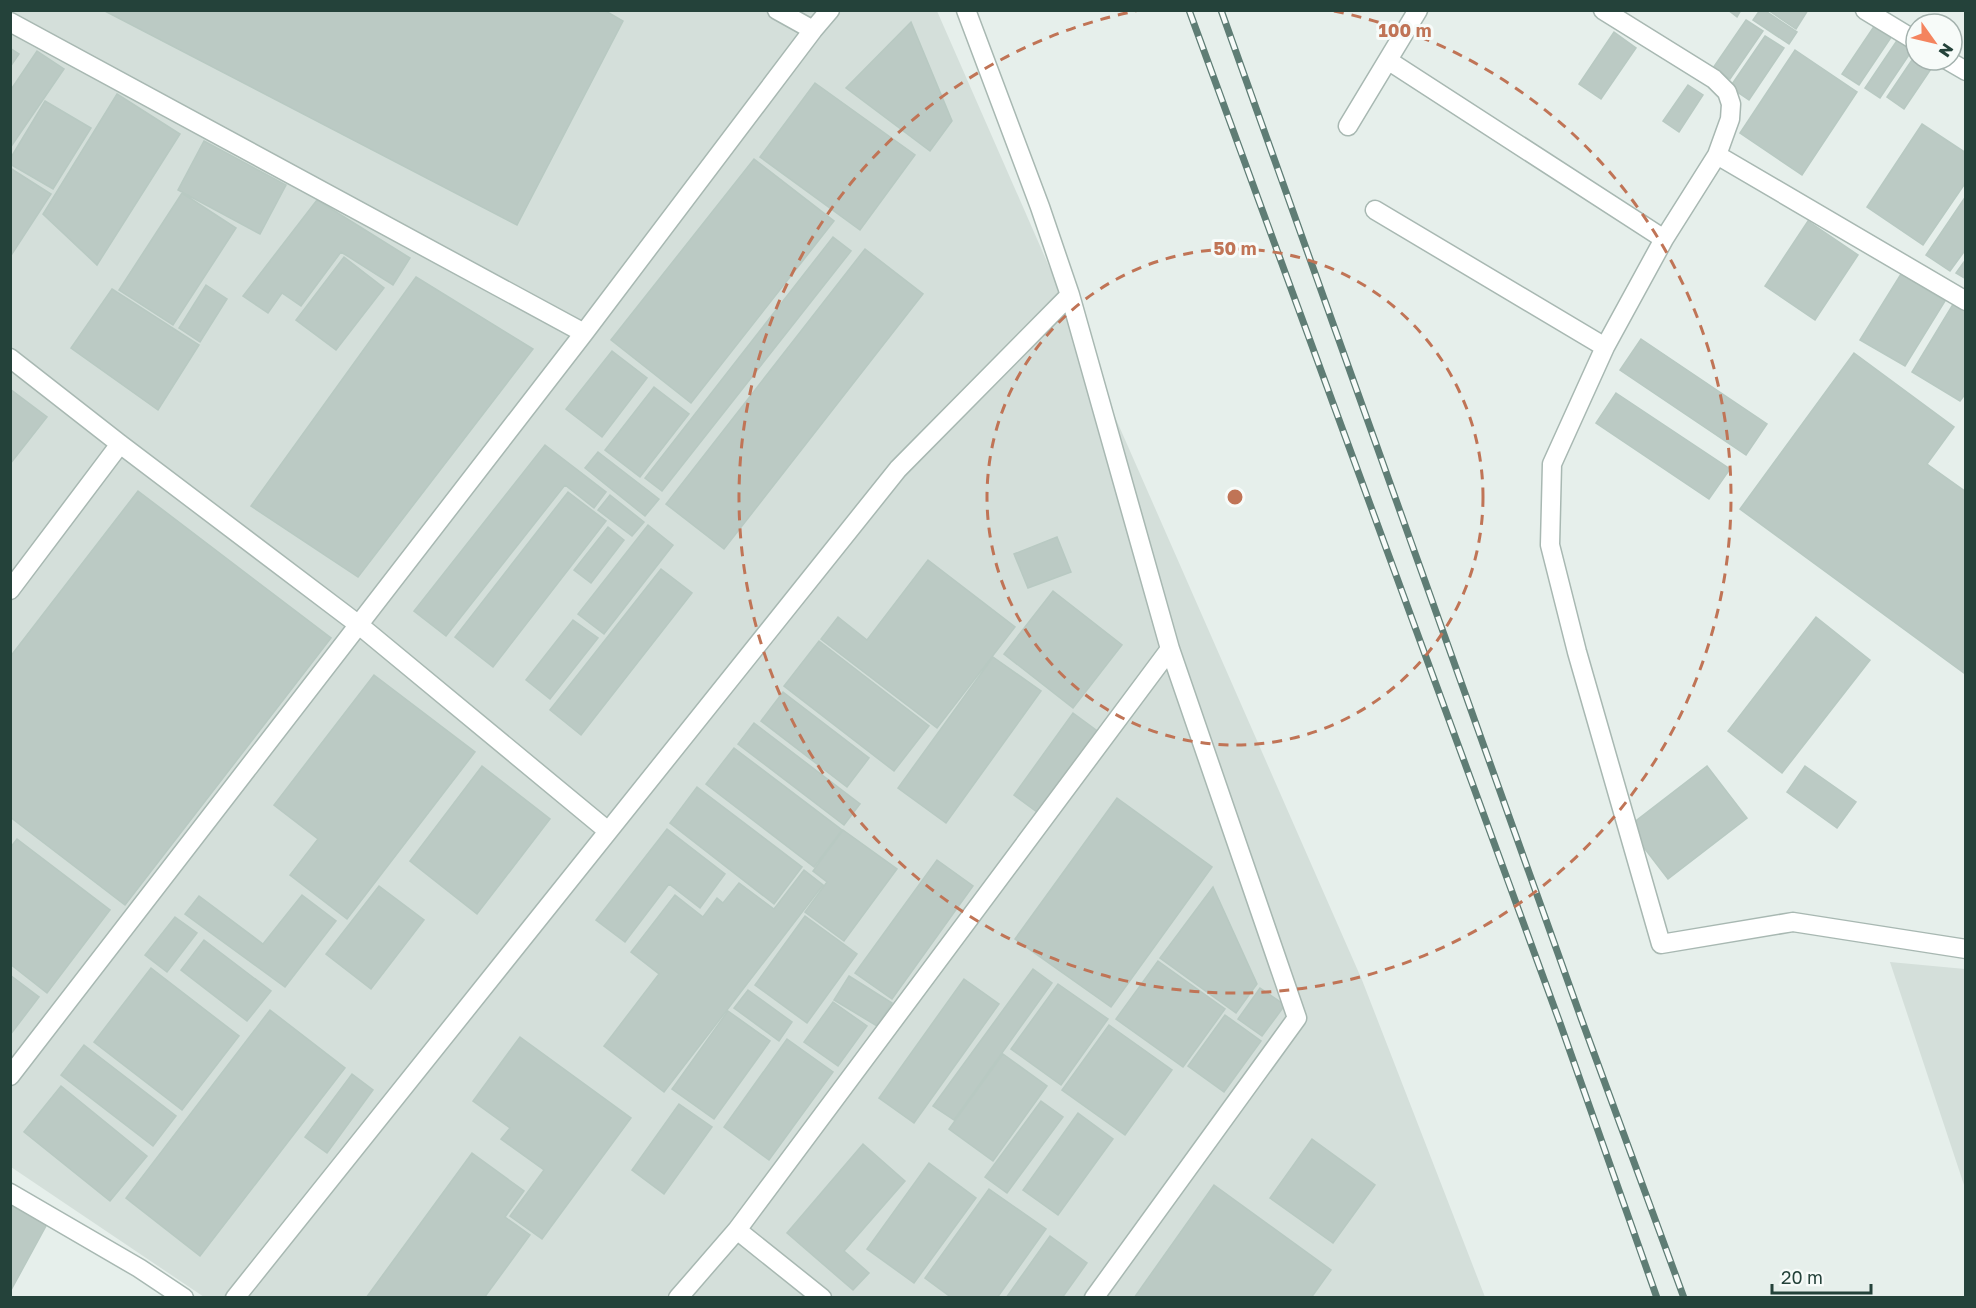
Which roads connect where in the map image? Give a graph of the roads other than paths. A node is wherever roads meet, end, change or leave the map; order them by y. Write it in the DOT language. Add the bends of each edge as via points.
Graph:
graph roads {
  1 [pos="777,10"];
  2 [pos="830,10"];
  3 [pos="966,10"];
  4 [pos="1418,10"];
  5 [pos="1603,10"];
  6 [pos="1865,10"];
  7 [pos="10,22"];
  8 [pos="813,30"];
  9 [pos="1904,34"];
  10 [pos="1389,61"];
  11 [pos="1348,126"];
  12 [pos="1717,155"];
  13 [pos="1375,210"];
  14 [pos="1664,239"];
  15 [pos="1070,295"];
  16 [pos="1965,301"];
  17 [pos="584,333"];
  18 [pos="1605,347"];
  19 [pos="10,358"];
  20 [pos="120,444"];
  21 [pos="10,590"];
  22 [pos="359,624"];
  23 [pos="1170,649"];
  24 [pos="608,831"];
  25 [pos="1965,948"];
  26 [pos="10,1076"];
  27 [pos="10,1193"];
  28 [pos="737,1230"];
  29 [pos="184,1298"];
  30 [pos="235,1298"];
  31 [pos="678,1298"];
  32 [pos="822,1298"];
  33 [pos="1095,1298"];
  1 -- 8 [label="street"];
  2 -- 8 [label="street"];
  3 -- 15 [label="street"];
  4 -- 10 [label="street"];
  5 -- 12 [label="street" via="1714,79 1727,92 1730,119"];
  6 -- 9 [label="street"];
  7 -- 17 [label="street"];
  8 -- 17 [label="street"];
  10 -- 11 [label="street"];
  10 -- 14 [label="street"];
  12 -- 14 [label="street"];
  12 -- 16 [label="street"];
  13 -- 18 [label="street"];
  14 -- 18 [label="street"];
  15 -- 23 [label="street"];
  15 -- 24 [label="street" via="898,469"];
  17 -- 22 [label="street"];
  18 -- 25 [label="street" via="1552,464 1550,545 1661,944 1793,922"];
  19 -- 20 [label="street"];
  20 -- 21 [label="street"];
  20 -- 22 [label="street"];
  22 -- 24 [label="street"];
  22 -- 26 [label="street"];
  23 -- 28 [label="street"];
  23 -- 33 [label="street" via="1297,1018"];
  24 -- 30 [label="street"];
  27 -- 29 [label="street"];
  28 -- 31 [label="street"];
  28 -- 32 [label="street"];
}
